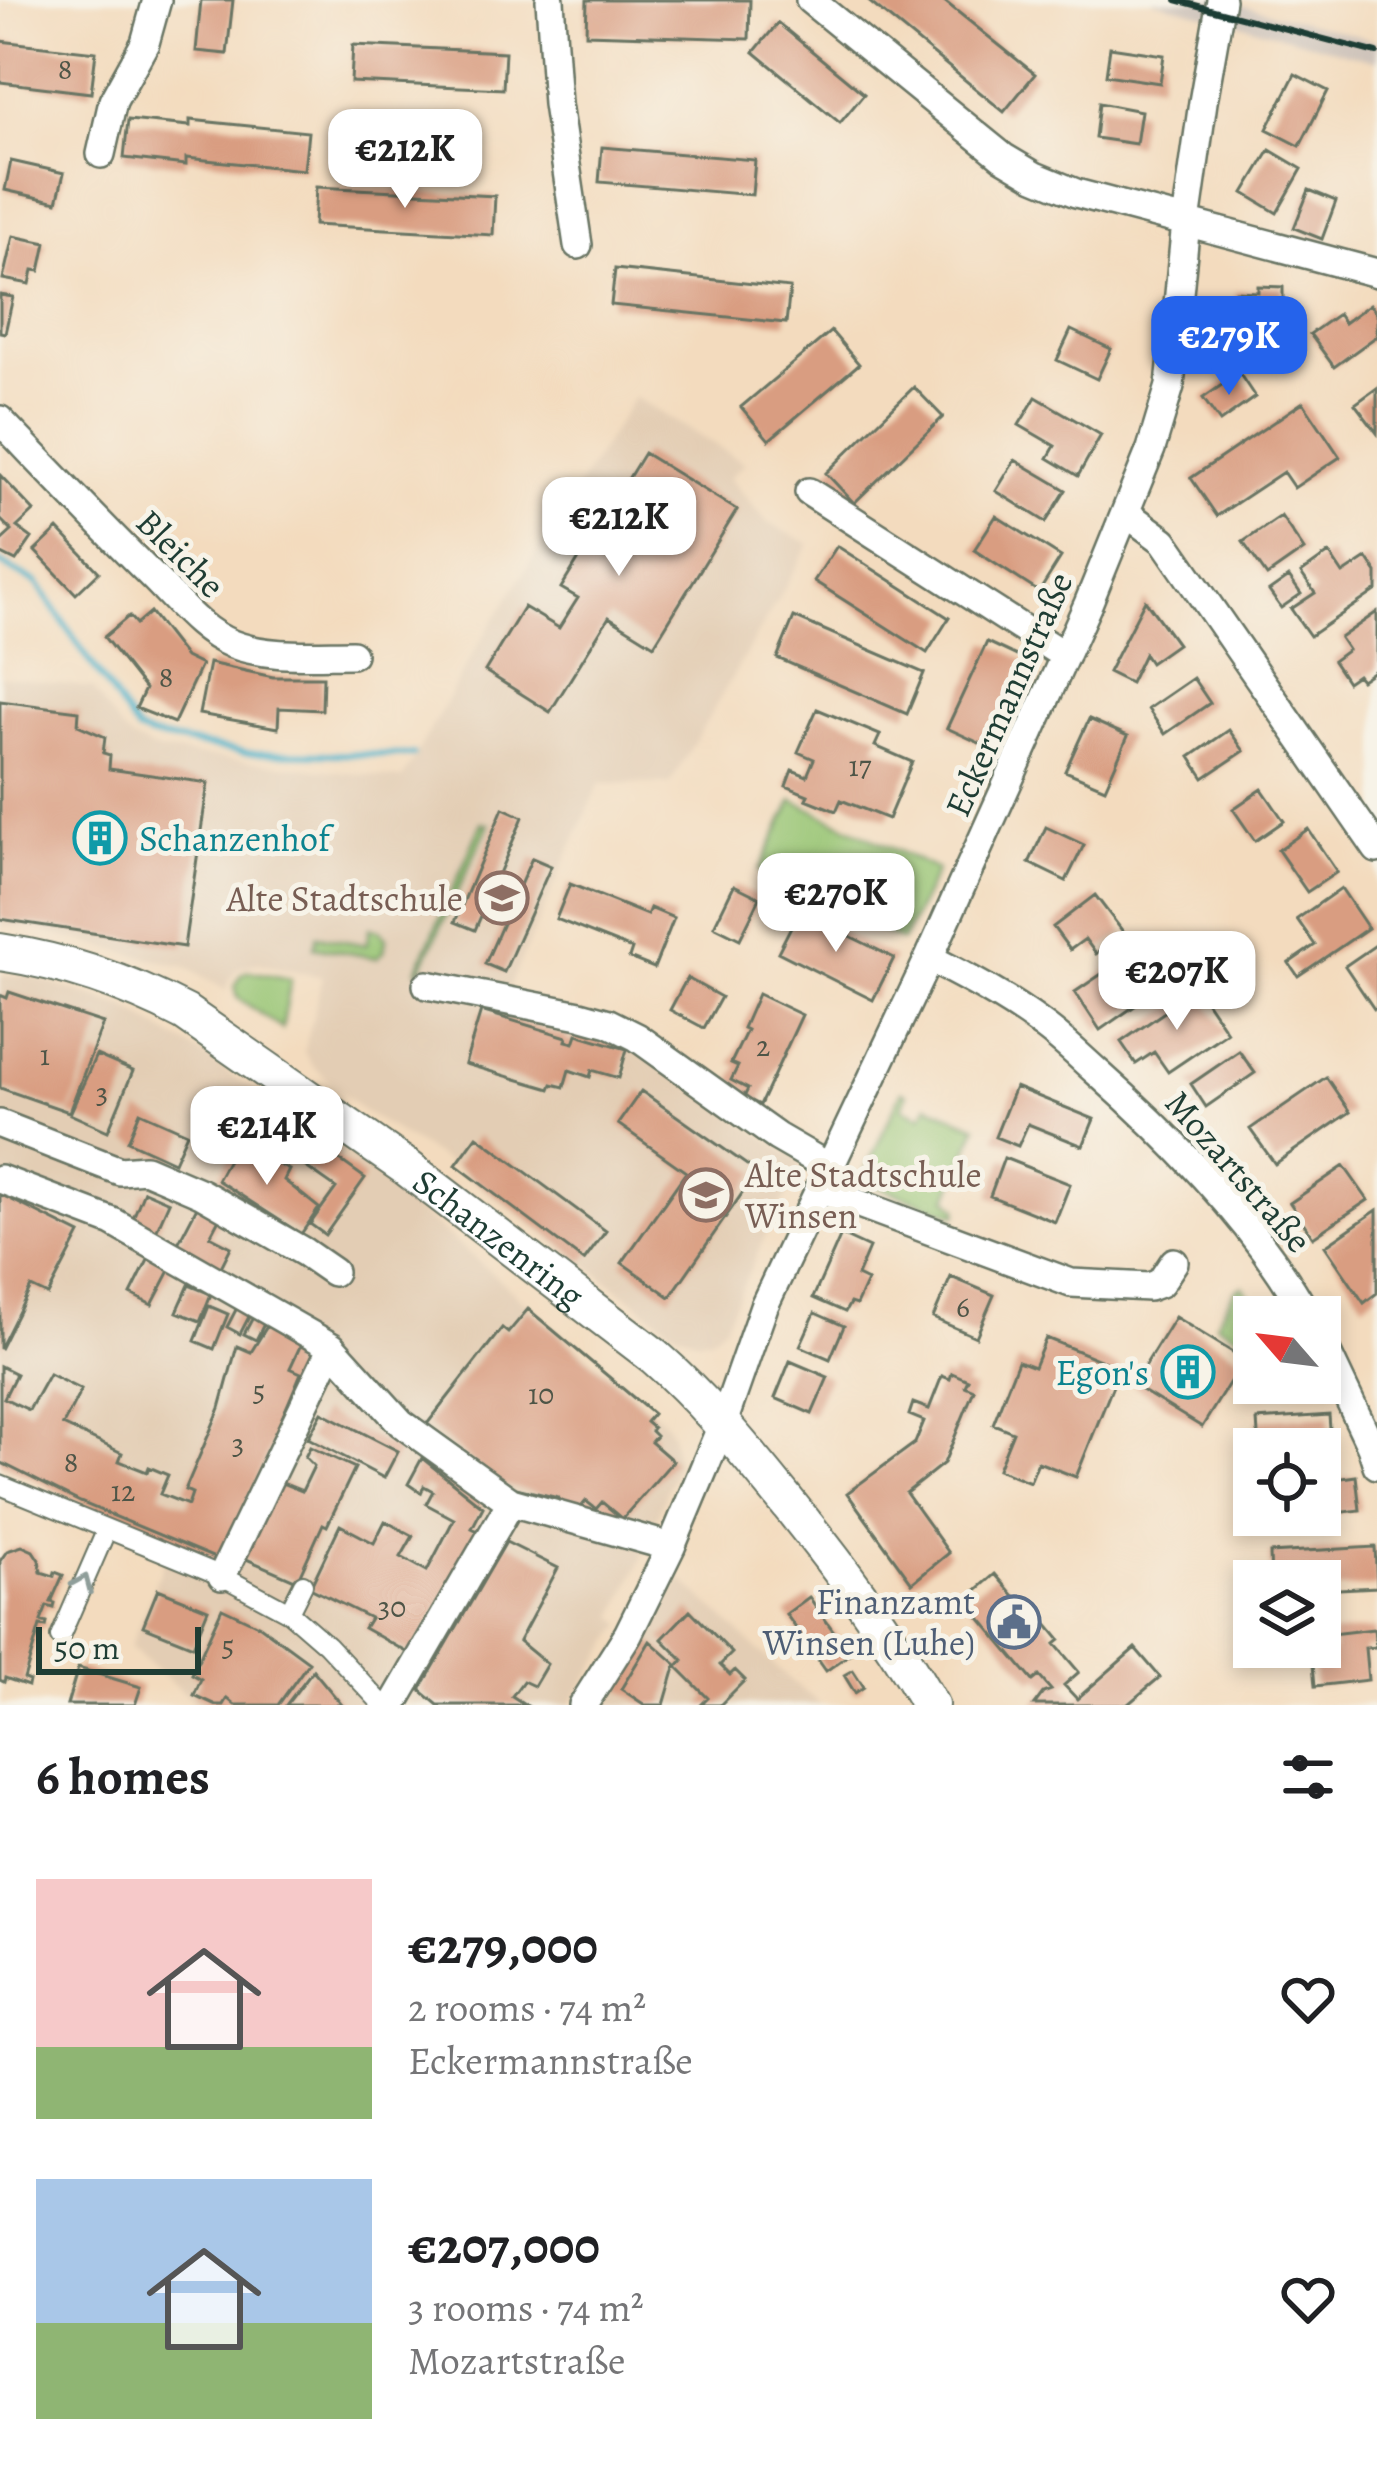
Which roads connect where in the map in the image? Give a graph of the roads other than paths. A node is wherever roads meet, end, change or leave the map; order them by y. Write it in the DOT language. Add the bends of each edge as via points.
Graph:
graph roads {
  1 [pos="157,0"];
  2 [pos="550,0"];
  3 [pos="810,0"];
  4 [pos="1221,0"];
  5 [pos="101,154"];
  6 [pos="1186,222"];
  7 [pos="578,245"];
  8 [pos="1377,273"];
  9 [pos="0,420"];
  10 [pos="809,492"];
  11 [pos="1126,513"];
  12 [pos="352,654"];
  13 [pos="1065,656"];
  14 [pos="1377,849"];
  15 [pos="0,952"];
  16 [pos="929,958"];
  17 [pos="427,985"];
  18 [pos="0,1124"];
  19 [pos="824,1178"];
  20 [pos="0,1179"];
  21 [pos="1174,1262"];
  22 [pos="333,1272"];
  23 [pos="1297,1296"];
  24 [pos="332,1347"];
  25 [pos="1341,1382"];
  26 [pos="723,1424"];
  27 [pos="1377,1465"];
  28 [pos="0,1485"];
  29 [pos="511,1502"];
  30 [pos="107,1529"];
  31 [pos="670,1547"];
  32 [pos="222,1576"];
  33 [pos="302,1584"];
  34 [pos="289,1612"];
  35 [pos="60,1637"];
  36 [pos="382,1705"];
  37 [pos="393,1705"];
  38 [pos="583,1705"];
  39 [pos="930,1705"];
  1 -- 5 [label="street" via="146,43 113,101"];
  2 -- 7 [label="street"];
  3 -- 6 [label="street" via="1035,176"];
  4 -- 6 [label="street, Eckermannstraße"];
  6 -- 8 [label="street"];
  6 -- 11 [label="street, Eckermannstraße" via="1169,386"];
  9 -- 12 [label="street, Bleiche" via="215,636 263,651"];
  10 -- 13 [label="street"];
  11 -- 13 [label="street, Eckermannstraße"];
  11 -- 14 [label="street" via="1164,541"];
  13 -- 16 [label="street, Eckermannstraße"];
  15 -- 26 [label="main road, Schanzenring" via="104,976 184,1013 544,1270 654,1355"];
  16 -- 19 [label="street, Eckermannstraße"];
  16 -- 23 [label="street, Mozartstraße" via="1044,1026 1122,1094 1179,1149"];
  17 -- 19 [label="street" via="580,1015 637,1037"];
  18 -- 22 [label="street" via="201,1193"];
  19 -- 21 [label="street" via="1071,1283 1149,1287"];
  19 -- 26 [label="street, Eckermannstraße" via="764,1306"];
  20 -- 24 [label="street" via="113,1222"];
  24 -- 29 [label="street" via="401,1423"];
  24 -- 32 [label="street"];
  25 -- 27 [label="street"];
  26 -- 31 [label="street, Eckermannstraße"];
  26 -- 39 [label="main road, Schanzenring" via="876,1616"];
  28 -- 30 [label="street"];
  29 -- 31 [label="street"];
  29 -- 37 [label="street"];
  30 -- 32 [label="street"];
  35 -- 30 [label="street, one-way"];
  31 -- 38 [label="street, Eckermannstraße"];
  32 -- 34 [label="street"];
  33 -- 34 [label="street"];
  34 -- 36 [label="street"];
}
